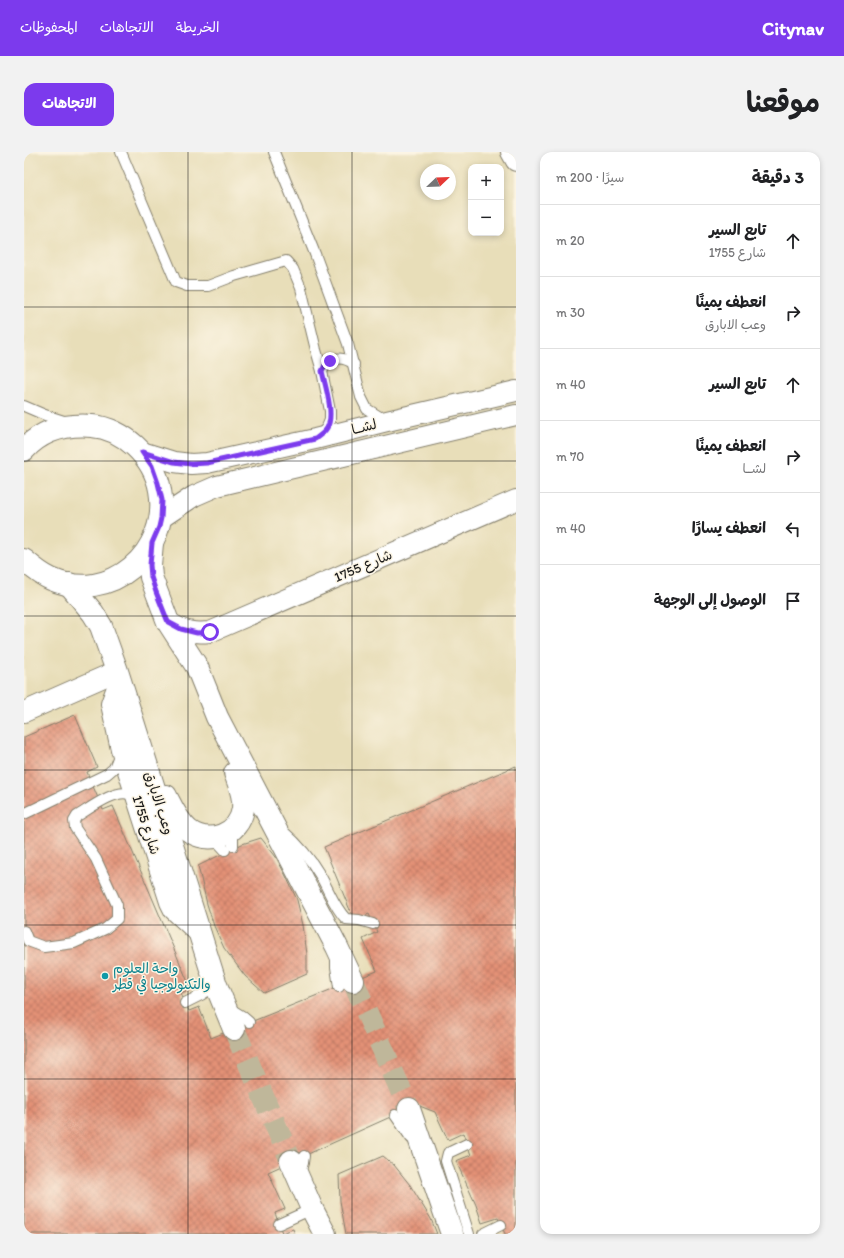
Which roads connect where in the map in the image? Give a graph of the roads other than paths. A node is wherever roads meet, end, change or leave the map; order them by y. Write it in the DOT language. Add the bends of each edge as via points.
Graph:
graph roads {
  1 [pos="121,152"];
  2 [pos="274,152"];
  3 [pos="511,152"];
  4 [pos="516,161"];
  5 [pos="354,364"];
  6 [pos="322,371"];
  7 [pos="516,392"];
  8 [pos="24,406"];
  9 [pos="516,415"];
  10 [pos="387,421"];
  11 [pos="77,425"];
  12 [pos="315,439"];
  13 [pos="24,450"];
  14 [pos="142,452"];
  15 [pos="516,500"];
  16 [pos="161,518"];
  17 [pos="152,543"];
  18 [pos="24,560"];
  19 [pos="69,584"];
  20 [pos="168,622"];
  21 [pos="210,632"];
  22 [pos="197,667"];
  23 [pos="118,675"];
  24 [pos="72,691"];
  25 [pos="111,704"];
  26 [pos="24,712"];
  27 [pos="217,717"];
  28 [pos="121,749"];
  29 [pos="142,751"];
  30 [pos="138,801"];
  31 [pos="24,814"];
  32 [pos="271,822"];
  33 [pos="374,924"];
  34 [pos="24,931"];
  35 [pos="201,935"];
  36 [pos="346,984"];
  37 [pos="216,985"];
  38 [pos="185,1003"];
  39 [pos="241,1026"];
  40 [pos="402,1112"];
  41 [pos="467,1144"];
  42 [pos="298,1165"];
  43 [pos="312,1209"];
  44 [pos="279,1224"];
  45 [pos="501,1226"];
  46 [pos="325,1234"];
  47 [pos="452,1234"];
  48 [pos="469,1234"];
  49 [pos="483,1234"];
  1 -- 6 [label="lane" via="176,282 187,286 208,286 286,261 293,269 301,288"];
  2 -- 5 [label="lane" via="315,254"];
  3 -- 4 [label="street"];
  5 -- 6 [label="lane" via="342,358 336,359 325,365"];
  5 -- 10 [label="lane" via="364,405"];
  6 -- 12 [label="lane" via="330,420"];
  7 -- 10 [label="street, لشــا"];
  8 -- 11 [label="lane"];
  9 -- 16 [label="street, لشــا" via="217,486 194,496"];
  10 -- 12 [label="street, لشــا"];
  11 -- 13 [label="street" via="59,428 43,435"];
  11 -- 14 [label="street" via="95,426 112,431"];
  12 -- 14 [label="street, لشــا" via="207,463 174,462"];
  14 -- 16 [label="street" via="152,466 158,483 162,500"];
  15 -- 21 [label="street, شارع 1755"];
  16 -- 17 [label="street"];
  17 -- 19 [label="street" via="139,561 118,577 102,583"];
  17 -- 20 [label="street" via="151,577"];
  18 -- 19 [label="street" via="41,574"];
  19 -- 23 [label="street, وعب الابارق" via="101,626"];
  20 -- 21 [label="street, شارع 1755" via="197,633"];
  20 -- 22 [label="street"];
  21 -- 22 [label="street, شارع 1755" via="196,648"];
  22 -- 27 [label="street"];
  23 -- 24 [label="street"];
  23 -- 25 [label="street"];
  23 -- 29 [label="street, وعب الابارق"];
  24 -- 25 [label="street" via="96,694"];
  24 -- 26 [label="street"];
  25 -- 28 [label="street, شارع 1755"];
  27 -- 29 [label="street" via="243,799 243,810 237,825 226,841 196,836 187,829 180,821"];
  27 -- 32 [label="street"];
  28 -- 30 [label="street, شارع 1755"];
  28 -- 31 [label="lane" via="114,768 107,774"];
  29 -- 35 [label="street, وعب الابارق"];
  30 -- 34 [label="lane" via="124,794 108,797 77,816 74,821 75,828 96,859 117,905 117,918 105,929 74,943 44,948 28,941"];
  30 -- 35 [label="street, شارع 1755" via="170,902 174,910"];
  32 -- 33 [label="lane" via="298,844 309,857 340,913 346,919"];
  32 -- 36 [label="street" via="337,947"];
  35 -- 37 [label="street, وعب الابارق"];
  37 -- 38 [label="lane"];
  37 -- 39 [label="street, وعب الابارق" via="224,1006"];
  40 -- 47 [label="street" via="423,1151"];
  41 -- 48 [label="lane" via="448,1153 446,1161"];
  42 -- 43 [label="street"];
  43 -- 44 [label="lane"];
  43 -- 46 [label="street"];
  45 -- 49 [label="lane"];
}
